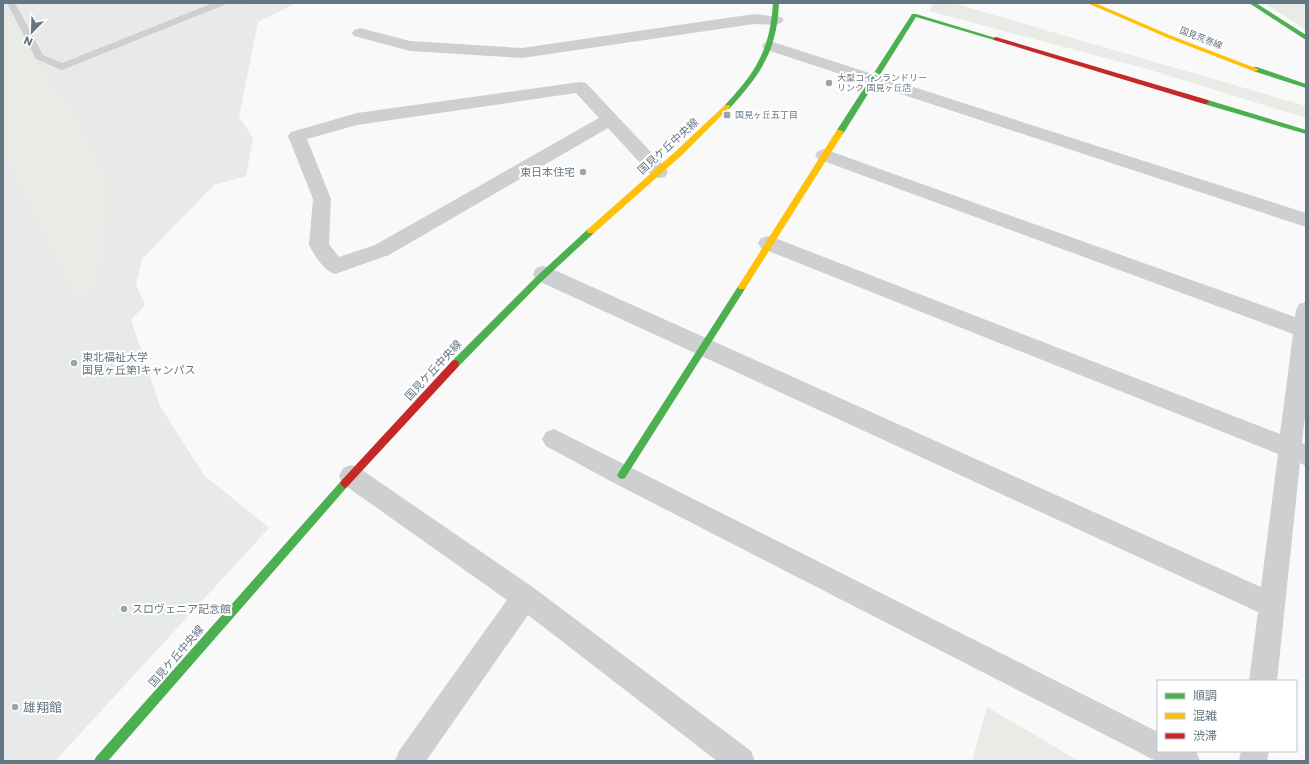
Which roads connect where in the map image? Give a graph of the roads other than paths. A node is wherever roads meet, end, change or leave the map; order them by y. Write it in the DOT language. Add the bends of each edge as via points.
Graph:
graph roads {
  1 [pos="11,3"];
  2 [pos="221,3"];
  3 [pos="776,3"];
  4 [pos="1090,3"];
  5 [pos="1252,3"];
  6 [pos="776,20"];
  7 [pos="360,33"];
  8 [pos="1306,38"];
  9 [pos="770,46"];
  10 [pos="873,78"];
  11 [pos="1306,86"];
  12 [pos="611,119"];
  13 [pos="1306,132"];
  14 [pos="824,155"];
  15 [pos="659,172"];
  16 [pos="1306,220"];
  17 [pos="768,243"];
  18 [pos="543,274"];
  19 [pos="1305,323"];
  20 [pos="703,348"];
  21 [pos="554,439"];
  22 [pos="1298,452"];
  23 [pos="622,475"];
  24 [pos="352,476"];
  25 [pos="525,597"];
  26 [pos="1271,605"];
  27 [pos="1263,680"];
  28 [pos="1157,746"];
  29 [pos="1168,752"];
  30 [pos="100,761"];
  31 [pos="409,761"];
  32 [pos="741,761"];
  33 [pos="1186,761"];
  1 -- 2 [label="lane" via="39,57 62,68"];
  3 -- 6 [label="street, 国見ケ丘中央線"];
  4 -- 11 [label="street, 国見荒巻線" via="1262,72"];
  5 -- 8 [label="street"];
  6 -- 7 [label="street" via="754,19 522,53 410,46"];
  6 -- 9 [label="street, 国見ケ丘中央線"];
  9 -- 10 [label="street"];
  9 -- 15 [label="street, 国見ケ丘中央線" via="736,98"];
  10 -- 13 [label="street" via="914,15"];
  10 -- 14 [label="street"];
  10 -- 16 [label="street"];
  12 -- 12 [label="street" via="580,87 358,119 297,136 322,199 319,245 335,266 382,250"];
  12 -- 15 [label="street"];
  14 -- 17 [label="street"];
  14 -- 19 [label="street"];
  15 -- 18 [label="street, 国見ケ丘中央線"];
  17 -- 20 [label="street"];
  17 -- 22 [label="street"];
  18 -- 20 [label="street"];
  18 -- 24 [label="street, 国見ケ丘中央線" via="459,358"];
  19 -- 22 [label="street"];
  20 -- 23 [label="street"];
  20 -- 26 [label="street"];
  21 -- 23 [label="street"];
  22 -- 26 [label="street"];
  23 -- 28 [label="street"];
  24 -- 25 [label="street"];
  24 -- 30 [label="street, 国見ケ丘中央線" via="258,579"];
  25 -- 31 [label="street"];
  25 -- 32 [label="street"];
  26 -- 27 [label="street"];
  29 -- 33 [label="street"];
}
